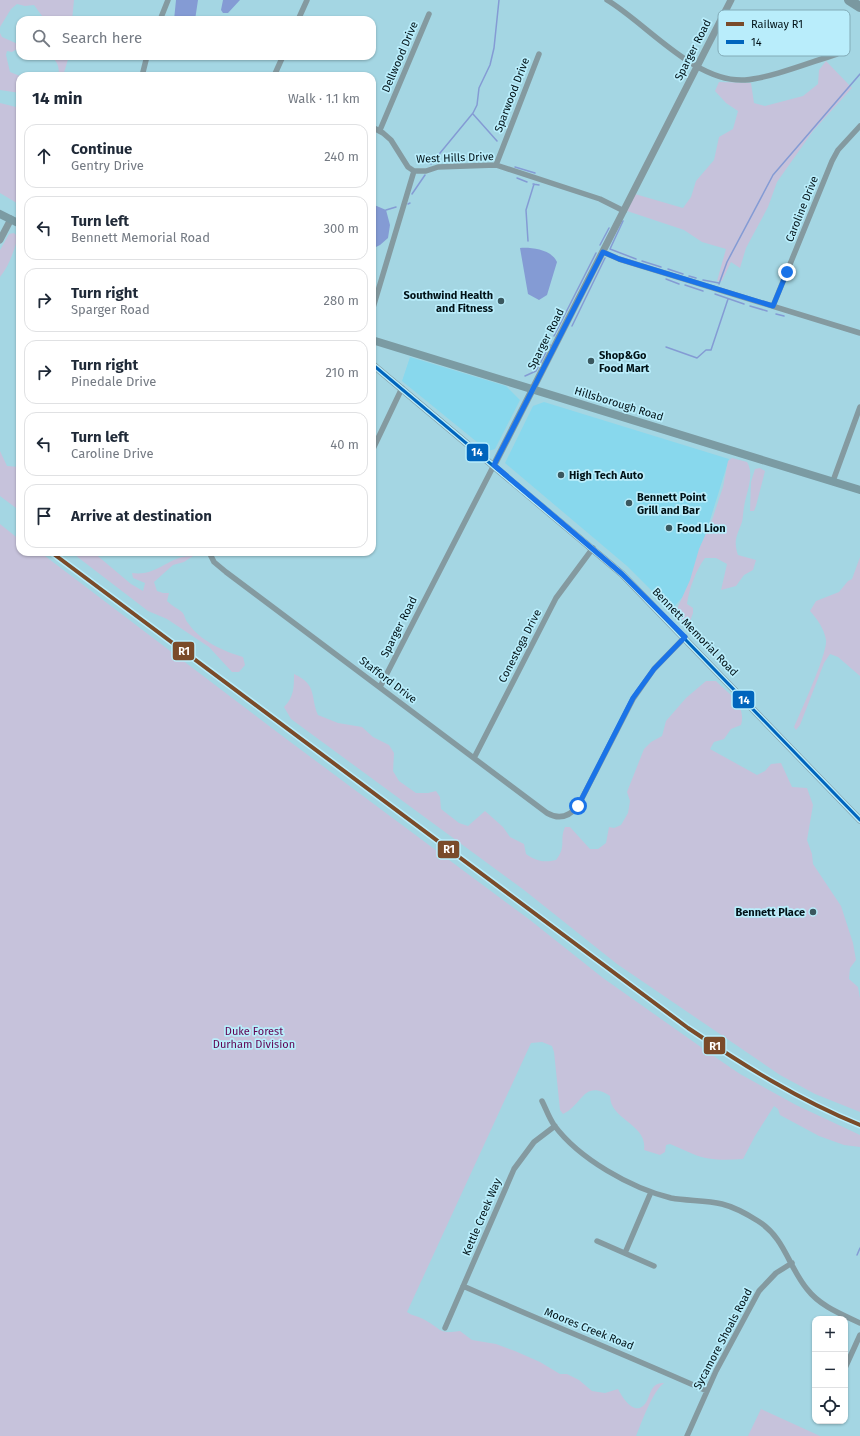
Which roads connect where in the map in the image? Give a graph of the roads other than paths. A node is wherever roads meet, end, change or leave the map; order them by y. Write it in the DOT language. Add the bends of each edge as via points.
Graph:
graph roads {
  1 [pos="168,0"];
  2 [pos="307,0"];
  3 [pos="607,0"];
  4 [pos="731,0"];
  5 [pos="849,0"];
  6 [pos="860,7"];
  7 [pos="726,10"];
  8 [pos="429,14"];
  9 [pos="162,16"];
  10 [pos="300,16"];
  11 [pos="718,26"];
  12 [pos="539,54"];
  13 [pos="830,56"];
  14 [pos="146,60"];
  15 [pos="281,60"];
  16 [pos="698,66"];
  17 [pos="143,72"];
  18 [pos="276,72"];
  19 [pos="860,126"];
  20 [pos="376,128"];
  21 [pos="380,130"];
  22 [pos="496,165"];
  23 [pos="414,171"];
  24 [pos="624,211"];
  25 [pos="0,214"];
  26 [pos="11,219"];
  27 [pos="16,222"];
  28 [pos="0,240"];
  29 [pos="603,252"];
  30 [pos="376,298"];
  31 [pos="773,306"];
  32 [pos="860,333"];
  33 [pos="376,341"];
  34 [pos="376,367"];
  35 [pos="402,388"];
  36 [pos="533,389"];
  37 [pos="860,407"];
  38 [pos="376,443"];
  39 [pos="494,465"];
  40 [pos="833,481"];
  41 [pos="860,490"];
  42 [pos="593,548"];
  43 [pos="211,556"];
  44 [pos="685,637"];
  45 [pos="380,687"];
  46 [pos="474,758"];
  47 [pos="860,820"];
  48 [pos="542,1101"];
  49 [pos="555,1126"];
  50 [pos="651,1192"];
  51 [pos="597,1241"];
  52 [pos="625,1253"];
  53 [pos="792,1263"];
  54 [pos="654,1266"];
  55 [pos="463,1286"];
  56 [pos="860,1323"];
  57 [pos="445,1328"];
  58 [pos="860,1335"];
  59 [pos="848,1361"];
  60 [pos="706,1391"];
  61 [pos="687,1436"];
  1 -- 9 [label="street"];
  2 -- 10 [label="street"];
  3 -- 16 [label="street"];
  4 -- 7 [label="street, Sparger Road"];
  5 -- 6 [label="highway"];
  8 -- 21 [label="street, Dellwood Drive"];
  11 -- 16 [label="street, Sparger Road"];
  12 -- 22 [label="street, Sparwood Drive"];
  13 -- 16 [label="street" via="744,80 722,77"];
  14 -- 17 [label="street"];
  15 -- 18 [label="street"];
  16 -- 24 [label="street, Sparger Road"];
  19 -- 31 [label="street, Caroline Drive" via="838,150 832,161"];
  20 -- 21 [label="street, West Hills Drive"];
  21 -- 23 [label="street, West Hills Drive" via="394,144 403,161"];
  22 -- 23 [label="street, West Hills Drive" via="438,167"];
  22 -- 24 [label="street, West Hills Drive" via="600,199"];
  23 -- 30 [label="street"];
  24 -- 29 [label="street, Sparger Road"];
  25 -- 26 [label="main road"];
  26 -- 27 [label="main road"];
  26 -- 28 [label="street"];
  29 -- 31 [label="street"];
  29 -- 36 [label="street, Sparger Road"];
  31 -- 32 [label="street"];
  33 -- 36 [label="main road, Hillsborough Road"];
  34 -- 35 [label="street, Bennett Memorial Road"];
  35 -- 38 [label="street"];
  35 -- 39 [label="street, Bennett Memorial Road"];
  36 -- 39 [label="street, Sparger Road"];
  36 -- 40 [label="main road, Hillsborough Road"];
  37 -- 40 [label="street"];
  39 -- 42 [label="street, Bennett Memorial Road"];
  39 -- 45 [label="street, Sparger Road"];
  40 -- 41 [label="main road, Hillsborough Road"];
  42 -- 44 [label="street, Bennett Memorial Road" via="642,592"];
  42 -- 46 [label="street, Conestoga Drive" via="556,598"];
  43 -- 45 [label="street, Stafford Drive" via="226,572"];
  44 -- 46 [label="street, Stafford Drive" via="654,669 628,707 582,800 570,814 561,818 547,813"];
  44 -- 47 [label="street, Bennett Memorial Road"];
  45 -- 46 [label="street, Stafford Drive"];
  48 -- 49 [label="street"];
  49 -- 50 [label="street" via="604,1170"];
  49 -- 55 [label="street, Kettle Creek Way" via="534,1142 514,1169"];
  50 -- 52 [label="street"];
  50 -- 53 [label="street" via="687,1201 722,1204 744,1213 774,1235"];
  51 -- 52 [label="street"];
  52 -- 54 [label="street"];
  53 -- 56 [label="street" via="807,1289 821,1302"];
  53 -- 60 [label="street, Sycamore Shoals Road" via="776,1273 759,1291"];
  55 -- 57 [label="street, Kettle Creek Way"];
  55 -- 60 [label="street, Moores Creek Road" via="605,1348 635,1358"];
  58 -- 59 [label="street"];
  60 -- 61 [label="street, Sycamore Shoals Road"];
}
